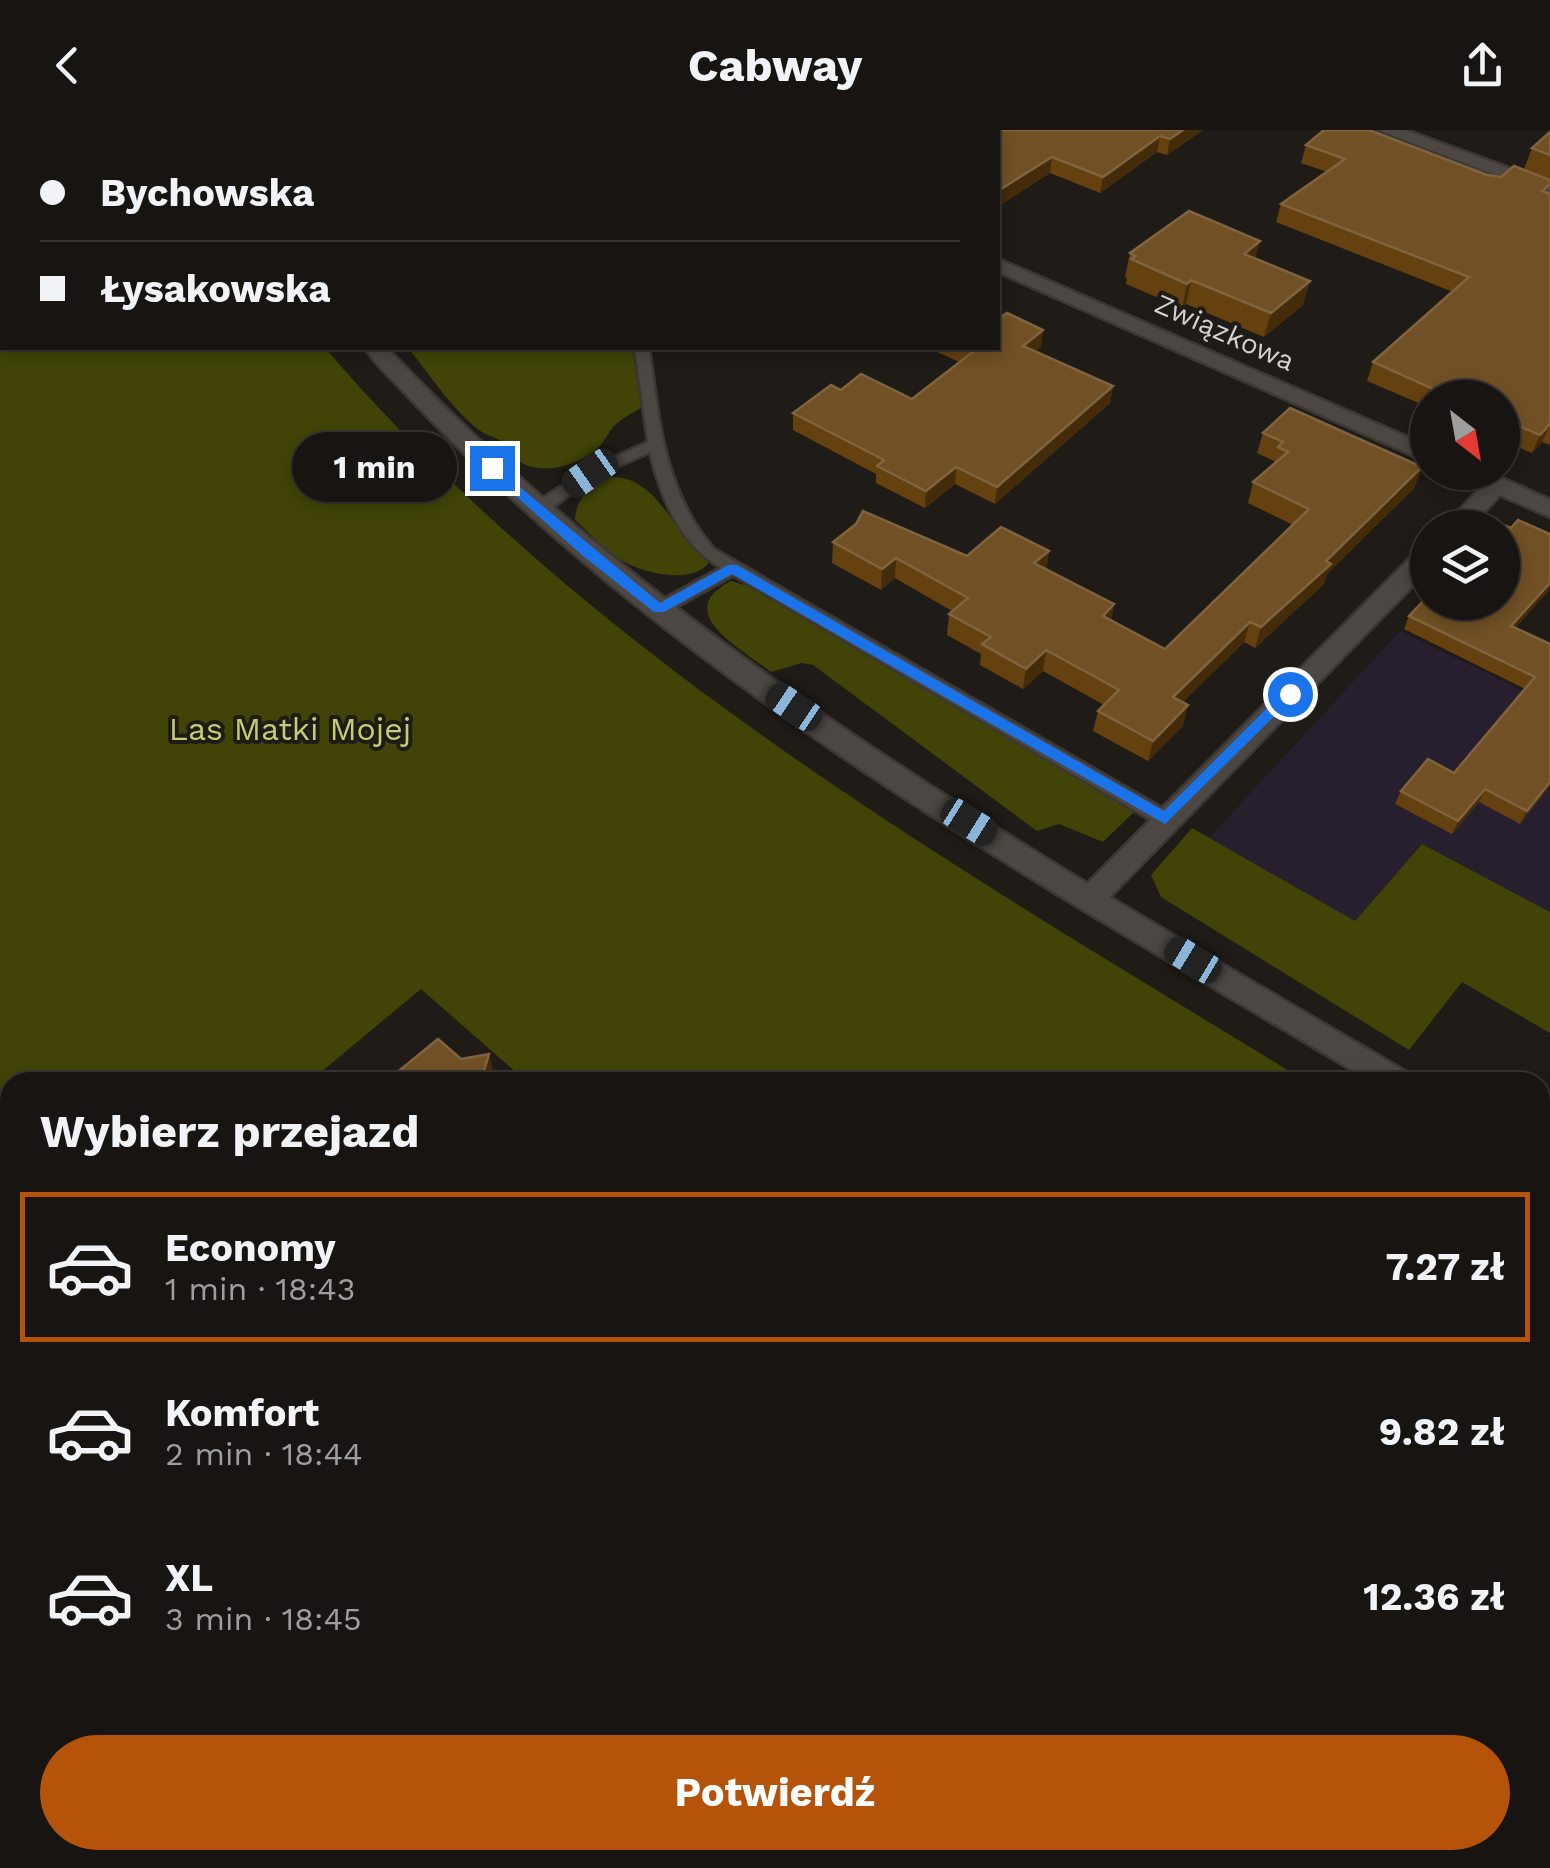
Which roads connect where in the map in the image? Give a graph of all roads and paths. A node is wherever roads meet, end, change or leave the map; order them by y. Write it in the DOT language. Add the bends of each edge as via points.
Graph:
graph roads {
  1 [pos="1387,130"];
  2 [pos="1550,190"];
  3 [pos="1000,266"];
  4 [pos="377,350"];
  5 [pos="642,350"];
  6 [pos="656,444"];
  7 [pos="1410,447"];
  8 [pos="1491,490"];
  9 [pos="1507,490"];
  10 [pos="1550,509"];
  11 [pos="538,510"];
  12 [pos="1472,510"];
  13 [pos="732,568"];
  14 [pos="1410,573"];
  15 [pos="659,609"];
  16 [pos="1165,819"];
  17 [pos="1092,898"];
  18 [pos="1380,1072"];
  1 -- 2 [label="street"];
  3 -- 7 [label="street, Związkowa"];
  4 -- 11 [label="street"];
  5 -- 6 [label="lane"];
  6 -- 11 [label="lane" via="590,473"];
  6 -- 13 [label="lane" via="680,519 708,553"];
  8 -- 12 [label="street"];
  9 -- 10 [label="street"];
  11 -- 15 [label="street"];
  13 -- 15 [label="lane"];
  13 -- 16 [label="lane"];
  14 -- 16 [label="street"];
  15 -- 17 [label="street" via="894,774"];
  16 -- 17 [label="street"];
  17 -- 18 [label="street"];
}
